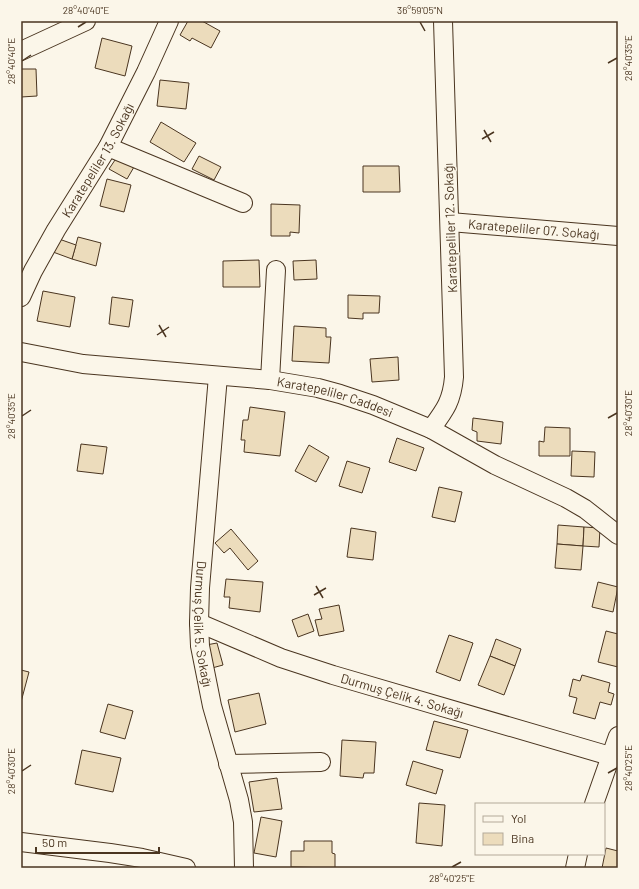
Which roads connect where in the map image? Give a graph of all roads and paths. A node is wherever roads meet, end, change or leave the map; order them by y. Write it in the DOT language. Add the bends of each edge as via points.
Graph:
graph roads {
  1 [pos="86,21"];
  2 [pos="168,21"];
  3 [pos="443,21"];
  4 [pos="21,51"];
  5 [pos="108,147"];
  6 [pos="243,203"];
  7 [pos="450,222"];
  8 [pos="618,236"];
  9 [pos="276,270"];
  10 [pos="21,296"];
  11 [pos="21,352"];
  12 [pos="218,376"];
  13 [pos="270,380"];
  14 [pos="431,429"];
  15 [pos="618,535"];
  16 [pos="199,623"];
  17 [pos="618,736"];
  18 [pos="610,756"];
  19 [pos="321,762"];
  20 [pos="228,764"];
  21 [pos="594,803"];
  22 [pos="21,842"];
  23 [pos="578,855"];
  24 [pos="186,868"];
  25 [pos="244,868"];
  26 [pos="575,868"];
  1 -- 4 [label="street"];
  2 -- 5 [label="street, Karatepeliler 13. Sokağı" via="146,72"];
  3 -- 7 [label="street, Karatepeliler 12. Sokağı"];
  5 -- 6 [label="street"];
  5 -- 10 [label="street, Karatepeliler 13. Sokağı" via="56,230"];
  7 -- 8 [label="street, Karatepeliler 07. Sokağı"];
  7 -- 14 [label="street, Karatepeliler 12. Sokağı" via="453,388 447,408"];
  9 -- 13 [label="street"];
  11 -- 12 [label="street, Karatepeliler Caddesi" via="83,364"];
  12 -- 13 [label="street, Karatepeliler Caddesi"];
  12 -- 16 [label="street, Durmuş Çelik 5. Sokağı" via="200,580"];
  13 -- 14 [label="street, Karatepeliler Caddesi" via="318,388 346,396"];
  14 -- 15 [label="street, Karatepeliler Caddesi" via="495,465 566,498 585,509"];
  16 -- 18 [label="street, Durmuş Çelik 4. Sokağı" via="281,658 332,675"];
  16 -- 20 [label="street, Durmuş Çelik 5. Sokağı" via="200,646 212,706"];
  17 -- 18 [label="street"];
  18 -- 21 [label="street"];
  19 -- 20 [label="street"];
  20 -- 25 [label="street, Durmuş Çelik 5. Sokağı" via="244,822"];
  22 -- 24 [label="street" via="142,858"];
  23 -- 26 [label="street"];
}
